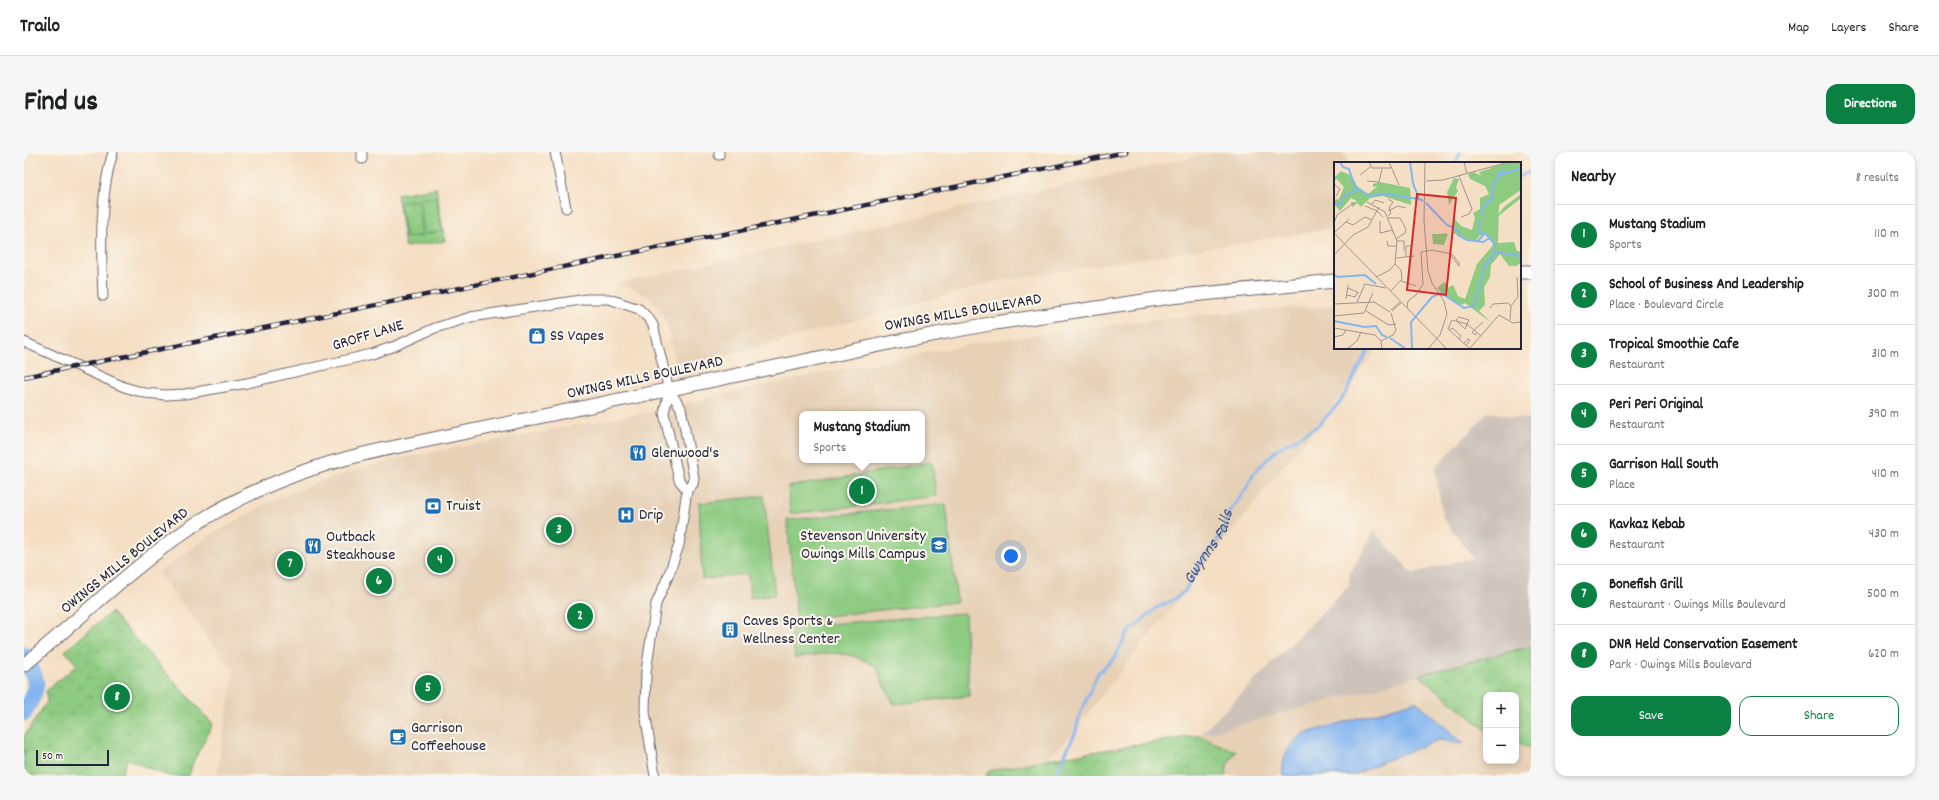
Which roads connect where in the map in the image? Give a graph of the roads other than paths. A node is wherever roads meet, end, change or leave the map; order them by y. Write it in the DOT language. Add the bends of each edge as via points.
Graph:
graph roads {
  1 [pos="113,152"];
  2 [pos="555,152"];
  3 [pos="566,208"];
  4 [pos="1334,281"];
  5 [pos="103,296"];
  6 [pos="24,342"];
  7 [pos="669,390"];
  8 [pos="690,455"];
  9 [pos="674,457"];
  10 [pos="687,490"];
  11 [pos="24,665"];
  12 [pos="653,764"];
  13 [pos="647,776"];
  14 [pos="655,776"];
  1 -- 5 [label="street" via="103,216"];
  2 -- 3 [label="street"];
  4 -- 7 [label="main road, OWINGS MILLS BOULEVARD" via="1172,297 1029,317 899,341"];
  6 -- 7 [label="street, GROFF LANE" via="145,393 186,394 247,383 372,354 435,328 471,317 586,299 609,298 631,305 649,319 656,332"];
  7 -- 8 [label="street" via="681,408"];
  7 -- 9 [label="street" via="664,413"];
  7 -- 11 [label="main road, OWINGS MILLS BOULEVARD" via="353,456 283,478 225,506 180,535"];
  8 -- 9 [label="street"];
  8 -- 10 [label="street" via="694,478 693,484"];
  9 -- 10 [label="street" via="679,480"];
  10 -- 12 [label="street" via="678,545 656,604 646,672 645,712"];
  12 -- 13 [label="street"];
  12 -- 14 [label="street"];
}
